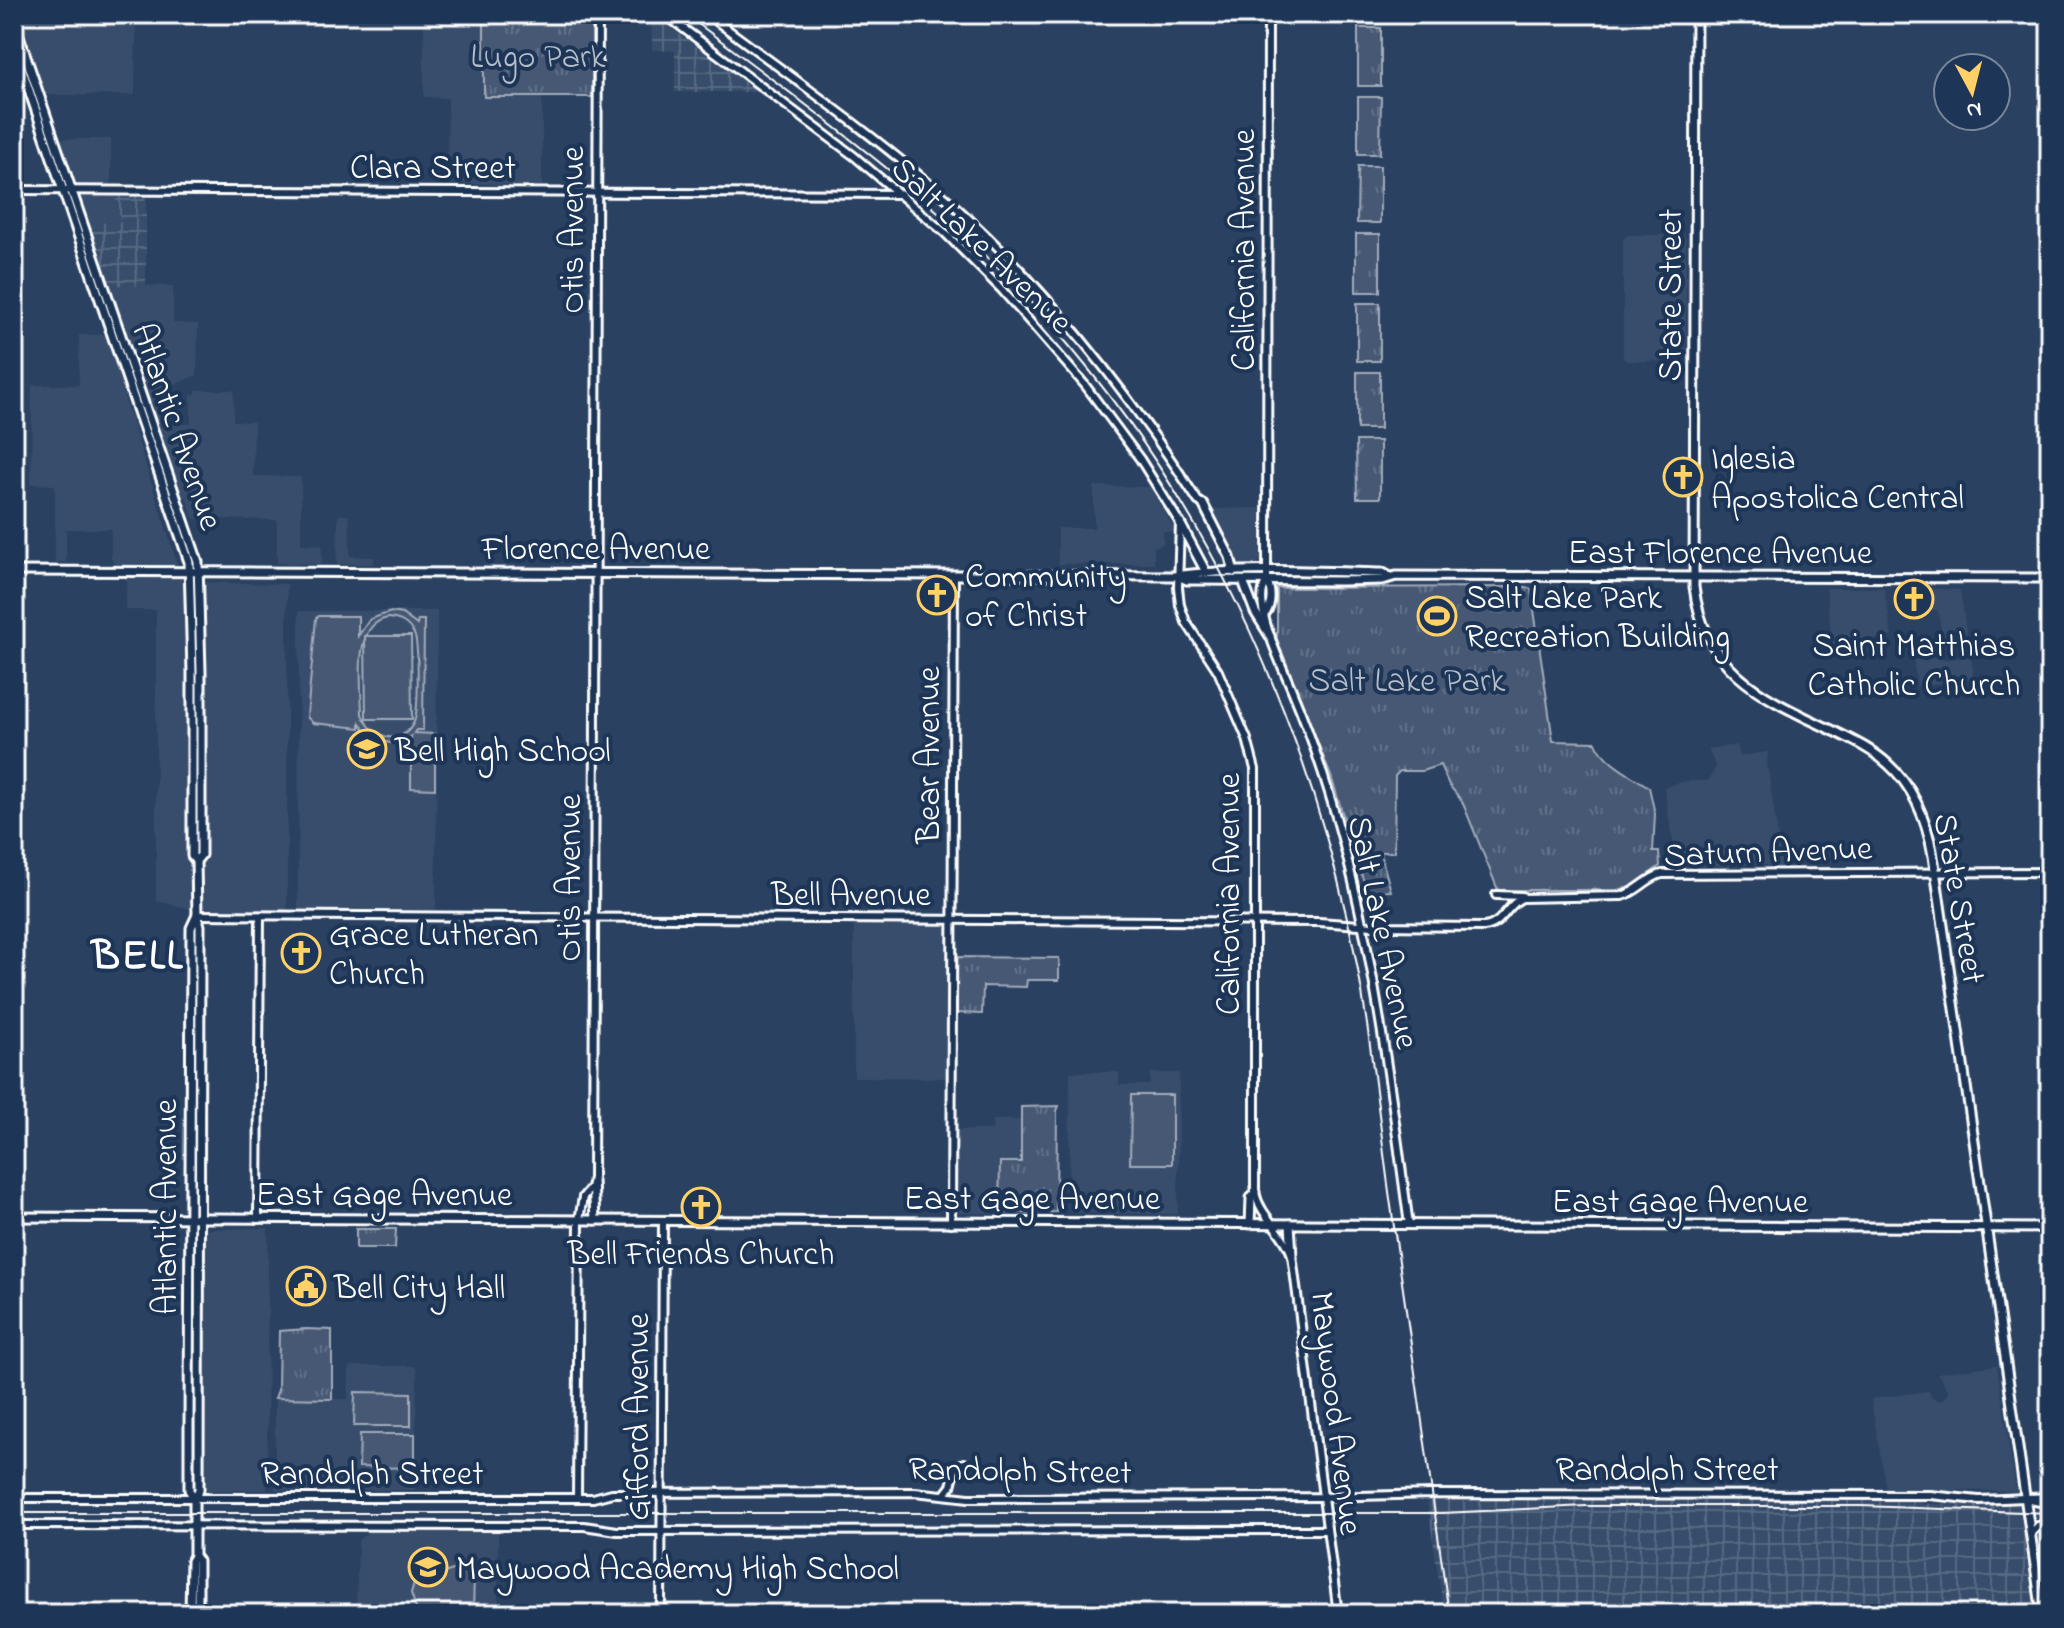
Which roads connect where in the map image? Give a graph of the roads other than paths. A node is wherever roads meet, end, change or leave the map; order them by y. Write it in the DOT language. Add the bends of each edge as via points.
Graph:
graph roads {
  1 [pos="598,14"];
  2 [pos="664,14"];
  3 [pos="707,14"];
  4 [pos="1268,14"];
  5 [pos="1696,14"];
  6 [pos="14,21"];
  7 [pos="14,46"];
  8 [pos="14,190"];
  9 [pos="62,191"];
  10 [pos="72,191"];
  11 [pos="597,193"];
  12 [pos="901,194"];
  13 [pos="1203,504"];
  14 [pos="1180,523"];
  15 [pos="14,571"];
  16 [pos="194,571"];
  17 [pos="1267,571"];
  18 [pos="1206,572"];
  19 [pos="1234,572"];
  20 [pos="596,573"];
  21 [pos="954,575"];
  22 [pos="1178,576"];
  23 [pos="1390,577"];
  24 [pos="1694,578"];
  25 [pos="2050,578"];
  26 [pos="1243,581"];
  27 [pos="1267,581"];
  28 [pos="1270,636"];
  29 [pos="2050,872"];
  30 [pos="1935,873"];
  31 [pos="1496,895"];
  32 [pos="1525,897"];
  33 [pos="197,915"];
  34 [pos="260,916"];
  35 [pos="594,918"];
  36 [pos="953,920"];
  37 [pos="1255,922"];
  38 [pos="1364,925"];
  39 [pos="191,1049"];
  40 [pos="199,1070"];
  41 [pos="593,1180"];
  42 [pos="1255,1192"];
  43 [pos="14,1217"];
  44 [pos="191,1218"];
  45 [pos="201,1218"];
  46 [pos="258,1219"];
  47 [pos="579,1220"];
  48 [pos="595,1220"];
  49 [pos="663,1221"];
  50 [pos="951,1223"];
  51 [pos="1250,1224"];
  52 [pos="1272,1224"];
  53 [pos="1290,1224"];
  54 [pos="1409,1225"];
  55 [pos="1986,1227"];
  56 [pos="2050,1228"];
  57 [pos="1292,1255"];
  58 [pos="964,1463"];
  59 [pos="661,1493"];
  60 [pos="944,1495"];
  61 [pos="1323,1497"];
  62 [pos="2050,1497"];
  63 [pos="14,1498"];
  64 [pos="194,1498"];
  65 [pos="577,1498"];
  66 [pos="2025,1499"];
  67 [pos="2050,1504"];
  68 [pos="2050,1523"];
  69 [pos="194,1524"];
  70 [pos="14,1525"];
  71 [pos="1327,1530"];
  72 [pos="661,1531"];
  73 [pos="2030,1534"];
  74 [pos="194,1556"];
  75 [pos="190,1614"];
  76 [pos="198,1614"];
  77 [pos="661,1614"];
  78 [pos="1338,1614"];
  79 [pos="2042,1614"];
  1 -- 11 [label="street, Otis Avenue"];
  2 -- 12 [label="street, Salt Lake Avenue"];
  3 -- 13 [label="street, Salt Lake Avenue" via="900,159 978,228 1089,348"];
  4 -- 17 [label="street, California Avenue"];
  5 -- 24 [label="main road, State Street"];
  6 -- 10 [label="main road, Atlantic Avenue"];
  7 -- 9 [label="main road, Atlantic Avenue"];
  8 -- 9 [label="street, Clara Street"];
  9 -- 10 [label="street, Clara Street"];
  9 -- 16 [label="main road, Atlantic Avenue"];
  10 -- 11 [label="street, Clara Street"];
  10 -- 16 [label="main road, Atlantic Avenue" via="184,518 198,562"];
  11 -- 12 [label="street, Clara Street"];
  11 -- 20 [label="street, Otis Avenue"];
  12 -- 14 [label="street, Salt Lake Avenue" via="1049,342 1112,420"];
  13 -- 19 [label="main road"];
  14 -- 18 [label="main road"];
  14 -- 22 [label="street"];
  15 -- 16 [label="main road, Florence Avenue"];
  16 -- 20 [label="main road, Florence Avenue"];
  16 -- 33 [label="main road, Atlantic Avenue" via="192,856"];
  17 -- 19 [label="main road, East Florence Avenue"];
  17 -- 23 [label="main road, East Florence Avenue"];
  17 -- 27 [label="street, California Avenue"];
  18 -- 19 [label="main road, East Florence Avenue"];
  18 -- 22 [label="main road, East Florence Avenue"];
  20 -- 21 [label="main road, Florence Avenue"];
  20 -- 35 [label="street, Otis Avenue"];
  21 -- 22 [label="main road, Florence Avenue"];
  21 -- 36 [label="street, Bear Avenue"];
  22 -- 26 [label="main road, East Florence Avenue"];
  22 -- 37 [label="street, California Avenue" via="1183,614 1218,671 1255,763"];
  23 -- 24 [label="main road, East Florence Avenue"];
  23 -- 27 [label="main road, East Florence Avenue"];
  24 -- 25 [label="main road, East Florence Avenue"];
  24 -- 30 [label="main road, State Street" via="1701,622 1733,673 1764,697 1863,745 1898,773 1922,811"];
  26 -- 27 [label="main road, East Florence Avenue"];
  26 -- 28 [label="main road"];
  27 -- 28 [label="street, Salt Lake Avenue"];
  28 -- 38 [label="street, Salt Lake Avenue" via="1326,785"];
  29 -- 30 [label="street, Saturn Avenue"];
  30 -- 32 [label="street, Saturn Avenue" via="1668,874 1622,896"];
  30 -- 55 [label="main road, State Street"];
  31 -- 32 [label="street, Saturn Avenue"];
  32 -- 38 [label="street, Bell Avenue" via="1514,901 1495,925 1484,927"];
  33 -- 34 [label="street, Bell Avenue"];
  33 -- 39 [label="main road, Atlantic Avenue" via="191,928"];
  33 -- 40 [label="main road, Atlantic Avenue"];
  34 -- 35 [label="street, Bell Avenue"];
  34 -- 46 [label="street"];
  35 -- 36 [label="street, Bell Avenue"];
  35 -- 41 [label="street, Otis Avenue"];
  36 -- 37 [label="street, Bell Avenue"];
  36 -- 50 [label="street, Bear Avenue"];
  37 -- 38 [label="street, Bell Avenue"];
  37 -- 42 [label="street, California Avenue"];
  38 -- 54 [label="street, Salt Lake Avenue"];
  39 -- 40 [label="main road"];
  39 -- 44 [label="main road, Atlantic Avenue"];
  40 -- 45 [label="main road, Atlantic Avenue"];
  41 -- 47 [label="street, Otis Avenue"];
  41 -- 48 [label="main road"];
  42 -- 51 [label="main road"];
  42 -- 52 [label="street, California Avenue"];
  43 -- 44 [label="main road, East Gage Avenue"];
  44 -- 45 [label="main road, East Gage Avenue"];
  44 -- 64 [label="main road, Atlantic Avenue" via="189,1490"];
  45 -- 46 [label="main road, East Gage Avenue"];
  45 -- 64 [label="main road, Atlantic Avenue" via="199,1490"];
  46 -- 47 [label="main road, East Gage Avenue"];
  47 -- 48 [label="main road, East Gage Avenue"];
  47 -- 65 [label="street, Otis Avenue"];
  48 -- 49 [label="main road, East Gage Avenue"];
  49 -- 50 [label="main road, East Gage Avenue"];
  49 -- 59 [label="street, Gifford Avenue"];
  50 -- 51 [label="main road, East Gage Avenue"];
  51 -- 52 [label="main road, East Gage Avenue"];
  52 -- 53 [label="main road, East Gage Avenue"];
  52 -- 57 [label="street, Maywood Avenue"];
  53 -- 54 [label="main road, East Gage Avenue"];
  53 -- 57 [label="main road"];
  54 -- 55 [label="main road, East Gage Avenue"];
  55 -- 56 [label="main road, East Gage Avenue"];
  55 -- 66 [label="main road, State Street"];
  57 -- 61 [label="street, Maywood Avenue"];
  58 -- 60 [label="street" via="956,1466"];
  59 -- 60 [label="street, Randolph Street"];
  59 -- 65 [label="street, Randolph Street"];
  59 -- 72 [label="street, Gifford Avenue"];
  60 -- 61 [label="street, Randolph Street"];
  61 -- 66 [label="street, Randolph Street" via="1810,1494"];
  61 -- 71 [label="street, Maywood Avenue"];
  62 -- 66 [label="street, Randolph Street"];
  63 -- 64 [label="street, Randolph Street"];
  64 -- 65 [label="street, Randolph Street"];
  64 -- 69 [label="main road, Atlantic Avenue"];
  66 -- 67 [label="street, Randolph Street"];
  66 -- 73 [label="main road, State Street"];
  68 -- 73 [label="street"];
  69 -- 70 [label="street, Randolph Street"];
  69 -- 72 [label="street, Randolph Street"];
  69 -- 74 [label="main road, Atlantic Avenue"];
  71 -- 72 [label="street, Randolph Street"];
  71 -- 78 [label="street, Maywood Avenue"];
  72 -- 77 [label="street, Gifford Avenue"];
  73 -- 79 [label="main road, State Street"];
  74 -- 75 [label="main road"];
  74 -- 76 [label="main road"];
}
